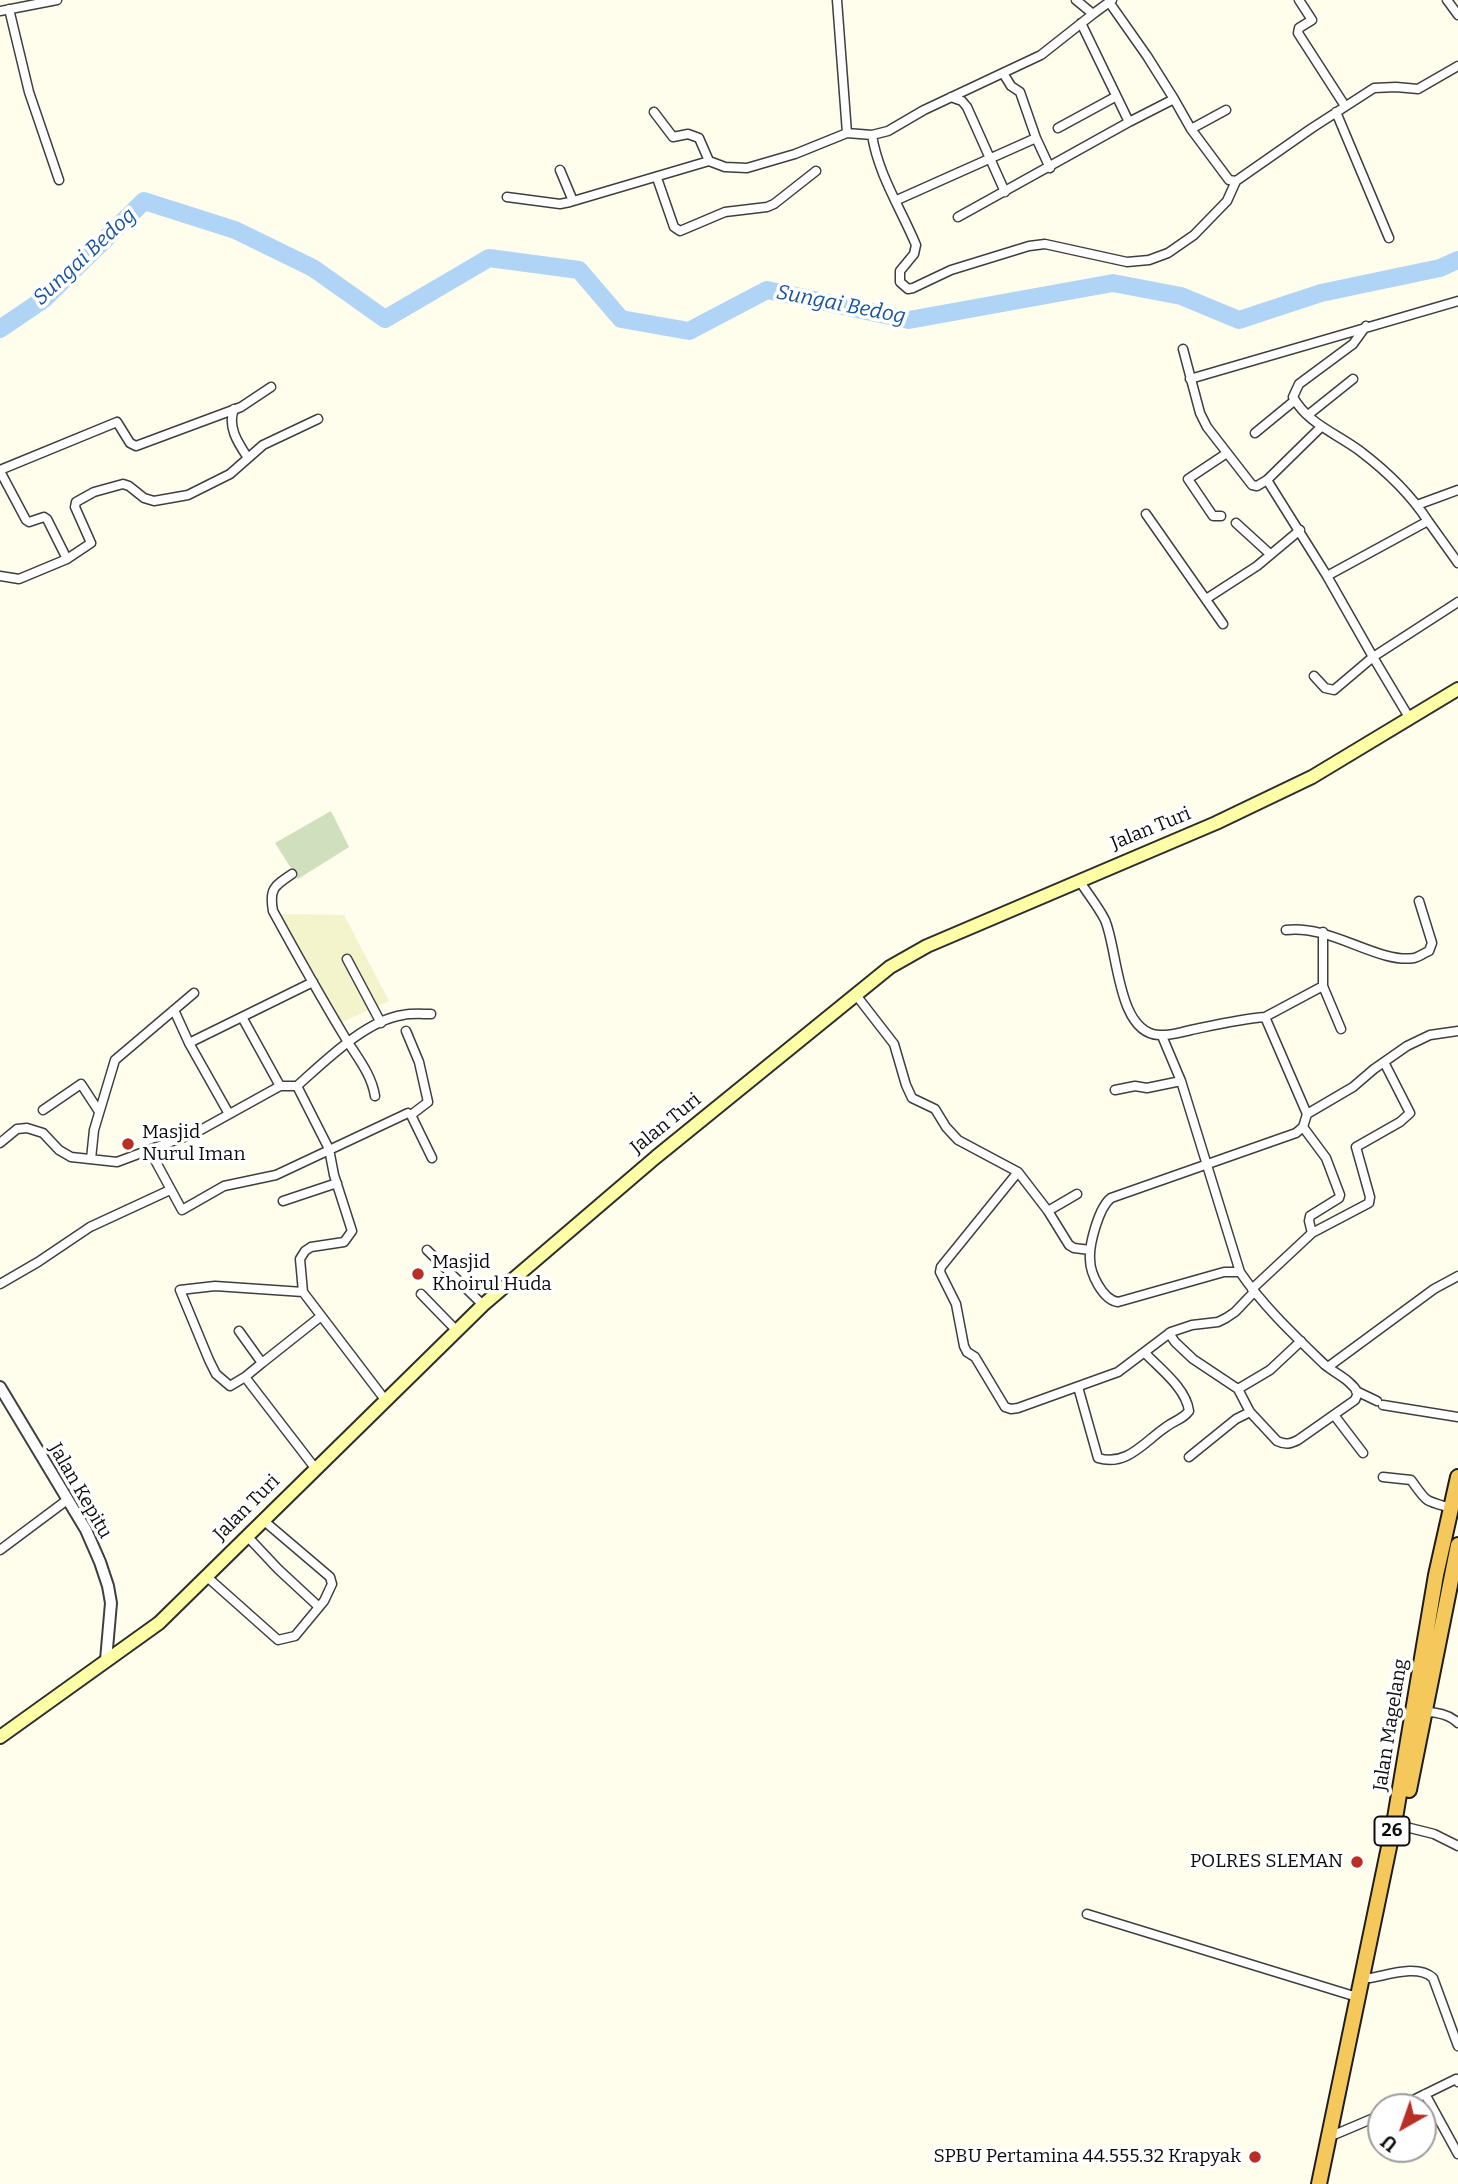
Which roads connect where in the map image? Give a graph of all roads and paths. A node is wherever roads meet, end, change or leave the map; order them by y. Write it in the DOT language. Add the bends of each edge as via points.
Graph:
graph roads {
  1 [pos="57,0"];
  2 [pos="837,0"];
  3 [pos="1076,0"];
  4 [pos="1299,0"];
  5 [pos="1447,0"];
  6 [pos="1110,1"];
  7 [pos="9,7"];
  8 [pos="1093,14"];
  9 [pos="1458,15"];
  10 [pos="1082,23"];
  11 [pos="1458,66"];
  12 [pos="1003,73"];
  13 [pos="951,97"];
  14 [pos="1115,97"];
  15 [pos="1174,99"];
  16 [pos="1345,106"];
  17 [pos="1226,110"];
  18 [pos="654,112"];
  19 [pos="1336,112"];
  20 [pos="1129,122"];
  21 [pos="1058,128"];
  22 [pos="1191,129"];
  23 [pos="846,134"];
  24 [pos="872,135"];
  25 [pos="1036,138"];
  26 [pos="990,157"];
  27 [pos="709,161"];
  28 [pos="1050,168"];
  29 [pos="560,170"];
  30 [pos="816,171"];
  31 [pos="657,178"];
  32 [pos="59,180"];
  33 [pos="1236,181"];
  34 [pos="1005,192"];
  35 [pos="507,197"];
  36 [pos="897,200"];
  37 [pos="573,201"];
  38 [pos="958,218"];
  39 [pos="1389,237"];
  40 [pos="1458,301"];
  41 [pos="1366,326"];
  42 [pos="1183,349"];
  43 [pos="1190,379"];
  44 [pos="1353,379"];
  45 [pos="271,387"];
  46 [pos="1294,401"];
  47 [pos="234,410"];
  48 [pos="1308,415"];
  49 [pos="318,419"];
  50 [pos="1320,428"];
  51 [pos="1255,433"];
  52 [pos="1227,453"];
  53 [pos="248,458"];
  54 [pos="0,470"];
  55 [pos="1267,480"];
  56 [pos="1458,489"];
  57 [pos="1417,505"];
  58 [pos="1146,514"];
  59 [pos="1222,516"];
  60 [pos="1428,521"];
  61 [pos="1236,523"];
  62 [pos="1300,530"];
  63 [pos="1270,554"];
  64 [pos="67,559"];
  65 [pos="1458,563"];
  66 [pos="0,576"];
  67 [pos="1327,576"];
  68 [pos="1206,599"];
  69 [pos="1458,602"];
  70 [pos="1223,624"];
  71 [pos="1373,657"];
  72 [pos="1314,676"];
  73 [pos="1458,689"];
  74 [pos="1410,719"];
  75 [pos="292,874"];
  76 [pos="1079,880"];
  77 [pos="1419,901"];
  78 [pos="1286,930"];
  79 [pos="1323,932"];
  80 [pos="347,959"];
  81 [pos="313,982"];
  82 [pos="1323,986"];
  83 [pos="194,993"];
  84 [pos="856,995"];
  85 [pos="174,1010"];
  86 [pos="431,1014"];
  87 [pos="242,1017"];
  88 [pos="1265,1017"];
  89 [pos="381,1023"];
  90 [pos="1340,1029"];
  91 [pos="406,1031"];
  92 [pos="1458,1031"];
  93 [pos="1162,1036"];
  94 [pos="347,1042"];
  95 [pos="190,1043"];
  96 [pos="1384,1062"];
  97 [pos="1181,1082"];
  98 [pos="280,1086"];
  99 [pos="297,1086"];
  100 [pos="1115,1090"];
  101 [pos="375,1096"];
  102 [pos="43,1110"];
  103 [pos="98,1110"];
  104 [pos="229,1114"];
  105 [pos="1307,1114"];
  106 [pos="411,1115"];
  107 [pos="1303,1127"];
  108 [pos="0,1143"];
  109 [pos="329,1149"];
  110 [pos="150,1151"];
  111 [pos="432,1158"];
  112 [pos="91,1159"];
  113 [pos="1207,1163"];
  114 [pos="1018,1172"];
  115 [pos="337,1182"];
  116 [pos="170,1190"];
  117 [pos="1077,1195"];
  118 [pos="284,1200"];
  119 [pos="1048,1211"];
  120 [pos="1312,1233"];
  121 [pos="427,1250"];
  122 [pos="1090,1251"];
  123 [pos="1240,1272"];
  124 [pos="1458,1276"];
  125 [pos="0,1284"];
  126 [pos="1253,1291"];
  127 [pos="303,1292"];
  128 [pos="421,1294"];
  129 [pos="483,1305"];
  130 [pos="320,1317"];
  131 [pos="456,1330"];
  132 [pos="239,1331"];
  133 [pos="1169,1333"];
  134 [pos="1301,1341"];
  135 [pos="1145,1353"];
  136 [pos="262,1363"];
  137 [pos="1328,1367"];
  138 [pos="245,1377"];
  139 [pos="0,1387"];
  140 [pos="1078,1387"];
  141 [pos="1238,1389"];
  142 [pos="1356,1391"];
  143 [pos="386,1401"];
  144 [pos="1250,1412"];
  145 [pos="1334,1415"];
  146 [pos="1458,1418"];
  147 [pos="1363,1453"];
  148 [pos="1189,1457"];
  149 [pos="315,1468"];
  150 [pos="1383,1477"];
  151 [pos="1458,1477"];
  152 [pos="67,1500"];
  153 [pos="1451,1508"];
  154 [pos="263,1520"];
  155 [pos="247,1536"];
  156 [pos="1458,1545"];
  157 [pos="0,1550"];
  158 [pos="206,1577"];
  159 [pos="1454,1579"];
  160 [pos="319,1607"];
  161 [pos="110,1624"];
  162 [pos="130,1644"];
  163 [pos="106,1660"];
  164 [pos="1424,1712"];
  165 [pos="1456,1718"];
  166 [pos="0,1737"];
  167 [pos="1402,1826"];
  168 [pos="1458,1846"];
  169 [pos="1087,1914"];
  170 [pos="1370,1978"];
  171 [pos="1357,1997"];
  172 [pos="1458,2046"];
  173 [pos="1457,2080"];
  174 [pos="1427,2093"];
  175 [pos="1437,2116"];
  176 [pos="1367,2121"];
  177 [pos="1336,2134"];
  178 [pos="1458,2154"];
  179 [pos="1319,2184"];
  180 [pos="1326,2184"];
  1 -- 7 [label="street"];
  2 -- 23 [label="street"];
  3 -- 8 [label="street"];
  4 -- 16 [label="street" via="1312,20 1298,33"];
  5 -- 9 [label="street"];
  6 -- 8 [label="street"];
  6 -- 15 [label="street"];
  7 -- 32 [label="street" via="29,92"];
  8 -- 10 [label="street"];
  10 -- 12 [label="street" via="1041,55"];
  10 -- 14 [label="street"];
  11 -- 16 [label="street" via="1418,89 1374,88"];
  12 -- 13 [label="street"];
  12 -- 25 [label="street" via="1020,92"];
  13 -- 24 [label="street"];
  13 -- 26 [label="street" via="967,107"];
  14 -- 20 [label="street"];
  14 -- 21 [label="street"];
  15 -- 20 [label="street"];
  15 -- 22 [label="street"];
  16 -- 19 [label="street"];
  17 -- 22 [label="street"];
  18 -- 27 [label="street" via="673,137 688,134 699,138"];
  19 -- 33 [label="street"];
  19 -- 39 [label="street"];
  20 -- 28 [label="street"];
  22 -- 33 [label="street" via="1229,180"];
  23 -- 24 [label="street"];
  23 -- 27 [label="street" via="747,168"];
  24 -- 36 [label="street" via="874,150"];
  25 -- 26 [label="street"];
  25 -- 28 [label="street"];
  26 -- 34 [label="street"];
  26 -- 36 [label="street"];
  27 -- 31 [label="street"];
  28 -- 34 [label="street"];
  29 -- 37 [label="street"];
  30 -- 31 [label="street" via="774,204 725,212 680,231 674,227"];
  31 -- 37 [label="street"];
  33 -- 36 [label="street" via="1227,201 1194,235 1149,260 1128,262 1045,244 951,270 913,289 903,286 899,277 916,246"];
  34 -- 38 [label="street"];
  35 -- 37 [label="street" via="560,204"];
  40 -- 41 [label="street"];
  41 -- 43 [label="street"];
  41 -- 46 [label="street" via="1353,344 1299,384"];
  42 -- 43 [label="street"];
  43 -- 52 [label="street" via="1200,413"];
  44 -- 48 [label="street"];
  45 -- 47 [label="street"];
  46 -- 48 [label="street"];
  46 -- 51 [label="street"];
  47 -- 53 [label="street" via="231,427"];
  47 -- 54 [label="street" via="136,446 117,422"];
  48 -- 50 [label="street"];
  49 -- 53 [label="street" via="263,445"];
  50 -- 55 [label="street"];
  50 -- 57 [label="street" via="1359,450"];
  52 -- 55 [label="street" via="1252,485"];
  52 -- 59 [label="street" via="1188,479 1213,516"];
  53 -- 64 [label="street" via="230,474 188,495 154,501 124,484 76,502 91,543"];
  54 -- 64 [label="street" via="26,520 47,519"];
  55 -- 62 [label="street"];
  56 -- 57 [label="street"];
  57 -- 60 [label="street"];
  58 -- 68 [label="street"];
  60 -- 65 [label="street"];
  60 -- 67 [label="street"];
  61 -- 63 [label="street"];
  62 -- 63 [label="street"];
  62 -- 67 [label="street"];
  63 -- 68 [label="street"];
  64 -- 66 [label="street" via="19,579"];
  67 -- 71 [label="street"];
  68 -- 70 [label="street"];
  69 -- 71 [label="street"];
  71 -- 72 [label="street" via="1338,689 1325,688"];
  71 -- 74 [label="street"];
  73 -- 74 [label="main road, Jalan Turi"];
  74 -- 76 [label="main road, Jalan Turi" via="1322,772 1216,823"];
  75 -- 81 [label="street" via="275,885 270,896 273,911"];
  76 -- 84 [label="main road, Jalan Turi" via="927,946 890,967"];
  76 -- 93 [label="street" via="1104,920 1126,1006 1144,1030"];
  77 -- 79 [label="street" via="1432,943 1429,951 1415,958 1383,954"];
  78 -- 79 [label="street"];
  79 -- 82 [label="street"];
  80 -- 89 [label="street"];
  81 -- 87 [label="street"];
  81 -- 94 [label="street"];
  82 -- 88 [label="street"];
  82 -- 90 [label="street"];
  83 -- 85 [label="street"];
  84 -- 114 [label="street" via="894,1044 914,1100 935,1109 958,1140"];
  84 -- 129 [label="main road, Jalan Turi"];
  85 -- 95 [label="street"];
  85 -- 103 [label="street" via="115,1060"];
  86 -- 89 [label="street" via="401,1015"];
  87 -- 95 [label="street"];
  87 -- 98 [label="street"];
  88 -- 93 [label="street"];
  88 -- 105 [label="street"];
  89 -- 94 [label="street"];
  91 -- 106 [label="street" via="428,1102"];
  92 -- 96 [label="street" via="1430,1035"];
  93 -- 97 [label="street"];
  94 -- 99 [label="street"];
  94 -- 101 [label="street" via="362,1063"];
  95 -- 104 [label="street"];
  96 -- 105 [label="street"];
  96 -- 120 [label="street" via="1410,1113 1356,1147 1369,1203"];
  97 -- 100 [label="street"];
  97 -- 113 [label="street"];
  98 -- 99 [label="street"];
  98 -- 104 [label="street"];
  99 -- 109 [label="street"];
  102 -- 103 [label="street" via="81,1084"];
  103 -- 112 [label="street"];
  104 -- 110 [label="street"];
  105 -- 107 [label="street"];
  106 -- 109 [label="street"];
  106 -- 111 [label="street"];
  107 -- 113 [label="street" via="1288,1137"];
  107 -- 120 [label="street" via="1326,1158 1340,1195 1310,1216"];
  108 -- 112 [label="street" via="17,1129 27,1128 43,1133 71,1157"];
  109 -- 115 [label="street"];
  109 -- 116 [label="street" via="270,1177 224,1186 183,1210"];
  110 -- 112 [label="street" via="117,1162"];
  110 -- 116 [label="street"];
  113 -- 122 [label="street" via="1111,1198 1101,1211"];
  113 -- 123 [label="street"];
  114 -- 119 [label="street"];
  114 -- 140 [label="street" via="940,1272 956,1304 964,1346 1005,1407 1018,1408"];
  115 -- 118 [label="street"];
  115 -- 127 [label="street" via="352,1231 344,1242 304,1251 300,1259"];
  116 -- 125 [label="street" via="90,1227"];
  117 -- 119 [label="street"];
  119 -- 122 [label="street" via="1069,1245"];
  120 -- 126 [label="street"];
  121 -- 129 [label="street"];
  122 -- 123 [label="street" via="1091,1266 1105,1296 1118,1302 1224,1272"];
  123 -- 126 [label="street"];
  124 -- 137 [label="street"];
  126 -- 133 [label="street" via="1226,1318"];
  126 -- 134 [label="street"];
  127 -- 130 [label="street"];
  127 -- 138 [label="street" via="215,1286 180,1290 216,1374 230,1386"];
  128 -- 131 [label="street"];
  129 -- 131 [label="main road, Jalan Turi"];
  130 -- 136 [label="street"];
  130 -- 143 [label="street"];
  131 -- 143 [label="main road, Jalan Turi"];
  132 -- 136 [label="street"];
  133 -- 135 [label="street"];
  133 -- 141 [label="street" via="1193,1359"];
  134 -- 137 [label="street"];
  134 -- 141 [label="street" via="1270,1370"];
  135 -- 140 [label="street" via="1118,1372"];
  135 -- 140 [label="street" via="1188,1401 1189,1411 1125,1456 1114,1461 1098,1458"];
  136 -- 138 [label="street"];
  137 -- 142 [label="street"];
  138 -- 149 [label="street"];
  139 -- 152 [label="street, Jalan Kepitu"];
  141 -- 144 [label="street"];
  142 -- 145 [label="street" via="1355,1400"];
  142 -- 146 [label="street" via="1380,1403"];
  143 -- 149 [label="main road, Jalan Turi"];
  144 -- 145 [label="street" via="1277,1441 1290,1444"];
  144 -- 148 [label="street"];
  145 -- 147 [label="street"];
  149 -- 154 [label="main road, Jalan Turi"];
  150 -- 153 [label="street" via="1411,1480 1428,1502"];
  151 -- 153 [label="highway, Jalan Magelang / 26"];
  152 -- 157 [label="street"];
  152 -- 161 [label="street, Jalan Kepitu" via="86,1530 108,1586"];
  153 -- 171 [label="highway, Jalan Magelang / 26" via="1395,1818"];
  154 -- 155 [label="main road, Jalan Turi"];
  154 -- 160 [label="street" via="330,1577 331,1591"];
  155 -- 158 [label="main road, Jalan Turi"];
  155 -- 160 [label="street"];
  156 -- 159 [label="highway, Jalan Magelang / 26"];
  158 -- 160 [label="street" via="278,1640 295,1636"];
  158 -- 162 [label="main road, Jalan Turi"];
  159 -- 164 [label="highway, Jalan Magelang / 26"];
  161 -- 162 [label="street" via="117,1642"];
  161 -- 163 [label="street, Jalan Kepitu"];
  162 -- 163 [label="main road, Jalan Turi"];
  163 -- 166 [label="main road, Jalan Turi"];
  164 -- 165 [label="street"];
  164 -- 167 [label="highway, Jalan Magelang / 26"];
  167 -- 168 [label="street"];
  167 -- 170 [label="highway, Jalan Magelang / 26"];
  169 -- 171 [label="street"];
  170 -- 172 [label="street" via="1427,1973 1433,1978"];
  170 -- 177 [label="highway, Jalan Magelang / 26"];
  171 -- 179 [label="highway, Jalan Magelang / 26"];
  173 -- 174 [label="street"];
  175 -- 178 [label="street"];
  176 -- 177 [label="street"];
  177 -- 180 [label="highway, Jalan Magelang / 26"];
}
